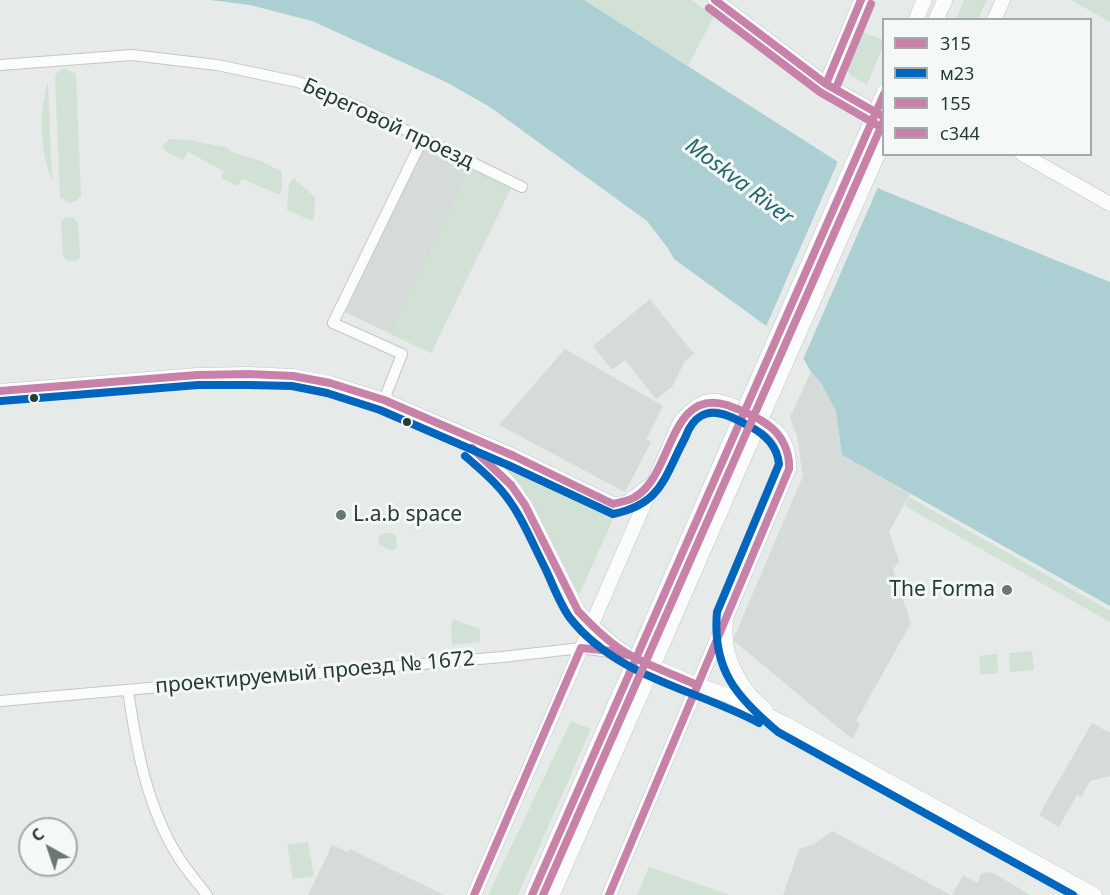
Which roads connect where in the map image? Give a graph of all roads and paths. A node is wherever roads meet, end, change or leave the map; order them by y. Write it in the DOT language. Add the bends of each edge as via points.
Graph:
graph roads {
  1 [pos="715,0"];
  2 [pos="861,0"];
  3 [pos="924,0"];
  4 [pos="945,0"];
  5 [pos="1003,0"];
  6 [pos="917,18"];
  7 [pos="937,18"];
  8 [pos="995,18"];
  9 [pos="0,65"];
  10 [pos="826,84"];
  11 [pos="882,98"];
  12 [pos="882,116"];
  13 [pos="423,138"];
  14 [pos="882,145"];
  15 [pos="1026,156"];
  16 [pos="522,187"];
  17 [pos="1110,204"];
  18 [pos="0,391"];
  19 [pos="384,400"];
  20 [pos="442,426"];
  21 [pos="655,479"];
  22 [pos="727,614"];
  23 [pos="591,625"];
  24 [pos="581,648"];
  25 [pos="634,652"];
  26 [pos="697,685"];
  27 [pos="128,690"];
  28 [pos="0,701"];
  29 [pos="783,723"];
  30 [pos="207,895"];
  31 [pos="474,895"];
  32 [pos="532,895"];
  33 [pos="552,895"];
  34 [pos="609,895"];
  35 [pos="1095,895"];
  1 -- 10 [label="street"];
  2 -- 10 [label="street"];
  3 -- 6 [label="main road"];
  4 -- 7 [label="main road"];
  5 -- 8 [label="street"];
  9 -- 13 [label="street, Береговой проезд" via="132,55 217,65 298,82"];
  10 -- 12 [label="street"];
  11 -- 25 [label="main road, bridge"];
  13 -- 16 [label="street, Береговой проезд"];
  13 -- 19 [label="street" via="333,323 402,354"];
  14 -- 33 [label="main road, bridge"];
  15 -- 17 [label="street"];
  18 -- 19 [label="street" via="249,374 330,383"];
  19 -- 20 [label="street"];
  20 -- 21 [label="street" via="614,504 626,503"];
  20 -- 23 [label="street" via="511,484 578,611"];
  21 -- 22 [label="street" via="680,422 691,409 710,401 728,404 766,423 780,435 790,460 789,470"];
  21 -- 23 [label="street"];
  22 -- 26 [label="street"];
  22 -- 29 [label="street" via="726,644 735,672 758,703"];
  23 -- 24 [label="street"];
  23 -- 25 [label="street"];
  24 -- 25 [label="street, проектируемый проезд № 1672"];
  24 -- 27 [label="street, проектируемый проезд № 1672"];
  24 -- 31 [label="street"];
  25 -- 26 [label="street"];
  25 -- 32 [label="main road, bridge" via="625,682"];
  26 -- 29 [label="street"];
  26 -- 34 [label="street"];
  27 -- 28 [label="street, проектируемый проезд № 1672"];
  27 -- 30 [label="street" via="150,798 175,850"];
  29 -- 35 [label="street"];
}
